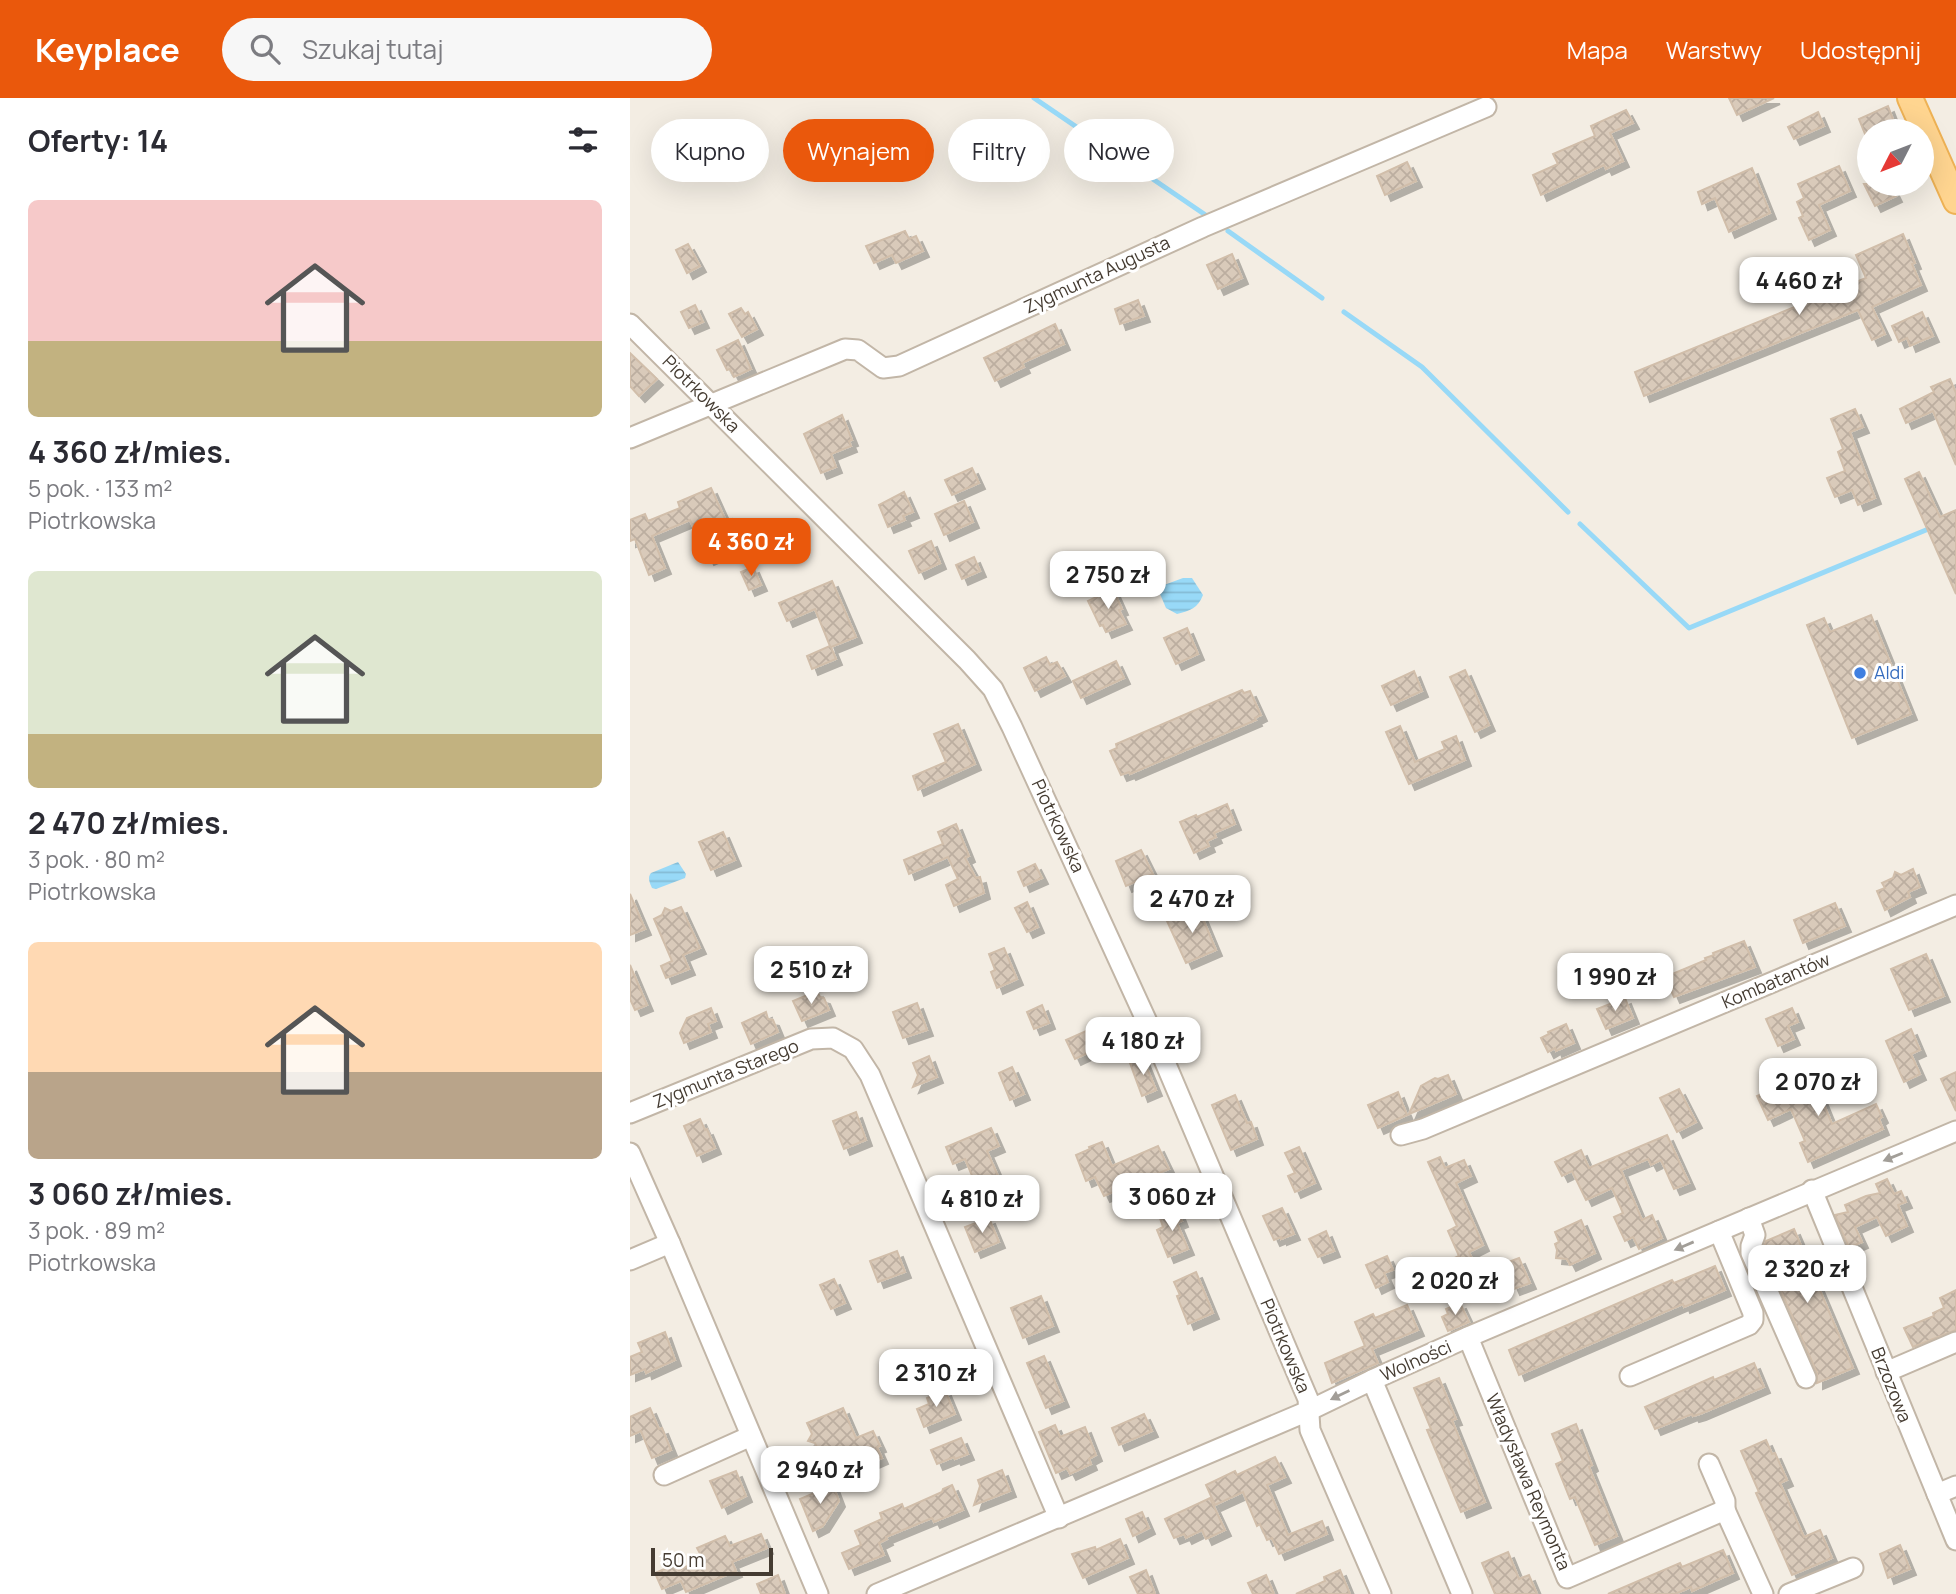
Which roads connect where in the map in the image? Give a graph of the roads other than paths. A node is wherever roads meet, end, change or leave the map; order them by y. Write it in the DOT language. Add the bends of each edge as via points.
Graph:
graph roads {
  1 [pos="1910,98"];
  2 [pos="1486,107"];
  3 [pos="1948,162"];
  4 [pos="1956,201"];
  5 [pos="630,324"];
  6 [pos="710,404"];
  7 [pos="630,438"];
  8 [pos="1956,905"];
  9 [pos="630,1113"];
  10 [pos="1956,1130"];
  11 [pos="1401,1135"];
  12 [pos="630,1153"];
  13 [pos="1812,1190"];
  14 [pos="1749,1218"];
  15 [pos="1720,1231"];
  16 [pos="670,1243"];
  17 [pos="630,1260"];
  18 [pos="1468,1337"];
  19 [pos="1956,1342"];
  20 [pos="1886,1372"];
  21 [pos="1630,1376"];
  22 [pos="1806,1378"];
  23 [pos="1372,1380"];
  24 [pos="1308,1412"];
  25 [pos="751,1436"];
  26 [pos="1709,1464"];
  27 [pos="664,1475"];
  28 [pos="1956,1486"];
  29 [pos="1937,1494"];
  30 [pos="1725,1510"];
  31 [pos="1059,1518"];
  32 [pos="1956,1540"];
  33 [pos="1853,1568"];
  34 [pos="818,1594"];
  35 [pos="877,1594"];
  36 [pos="1381,1594"];
  37 [pos="1462,1594"];
  38 [pos="1763,1594"];
  39 [pos="1788,1594"];
  1 -- 3 [label="main road"];
  2 -- 6 [label="street, Zygmunta Augusta" via="1203,227 899,366 883,368 858,350 845,349"];
  3 -- 4 [label="main road"];
  5 -- 6 [label="street, Piotrkowska"];
  6 -- 7 [label="street, Zygmunta Augusta"];
  6 -- 24 [label="street, Piotrkowska" via="993,690 1159,1048 1303,1385"];
  8 -- 11 [label="street, Kombatantów"];
  9 -- 31 [label="street, Zygmunta Starego" via="811,1039 833,1038 853,1049 870,1075"];
  10 -- 13 [label="street, Wolności, one-way"];
  12 -- 16 [label="street"];
  13 -- 14 [label="street, Wolności"];
  13 -- 20 [label="street, Brzozowa"];
  14 -- 15 [label="street, Wolności"];
  14 -- 22 [label="street" via="1755,1235 1751,1253"];
  15 -- 18 [label="street, Wolności, one-way"];
  15 -- 21 [label="street" via="1753,1320"];
  16 -- 17 [label="street"];
  16 -- 25 [label="street"];
  18 -- 23 [label="street, Wolności"];
  18 -- 30 [label="street, Władysława Reymonta" via="1567,1578"];
  19 -- 20 [label="street"];
  20 -- 29 [label="street, Brzozowa"];
  23 -- 24 [label="street, Wolności, one-way"];
  23 -- 37 [label="street"];
  24 -- 31 [label="street, Wolności"];
  24 -- 36 [label="street, Piotrkowska" via="1310,1430"];
  25 -- 27 [label="street"];
  25 -- 34 [label="street"];
  26 -- 30 [label="street"];
  28 -- 29 [label="street"];
  29 -- 32 [label="street, Brzozowa"];
  30 -- 38 [label="street"];
  31 -- 35 [label="street, Wolności"];
  33 -- 39 [label="street"];
}
